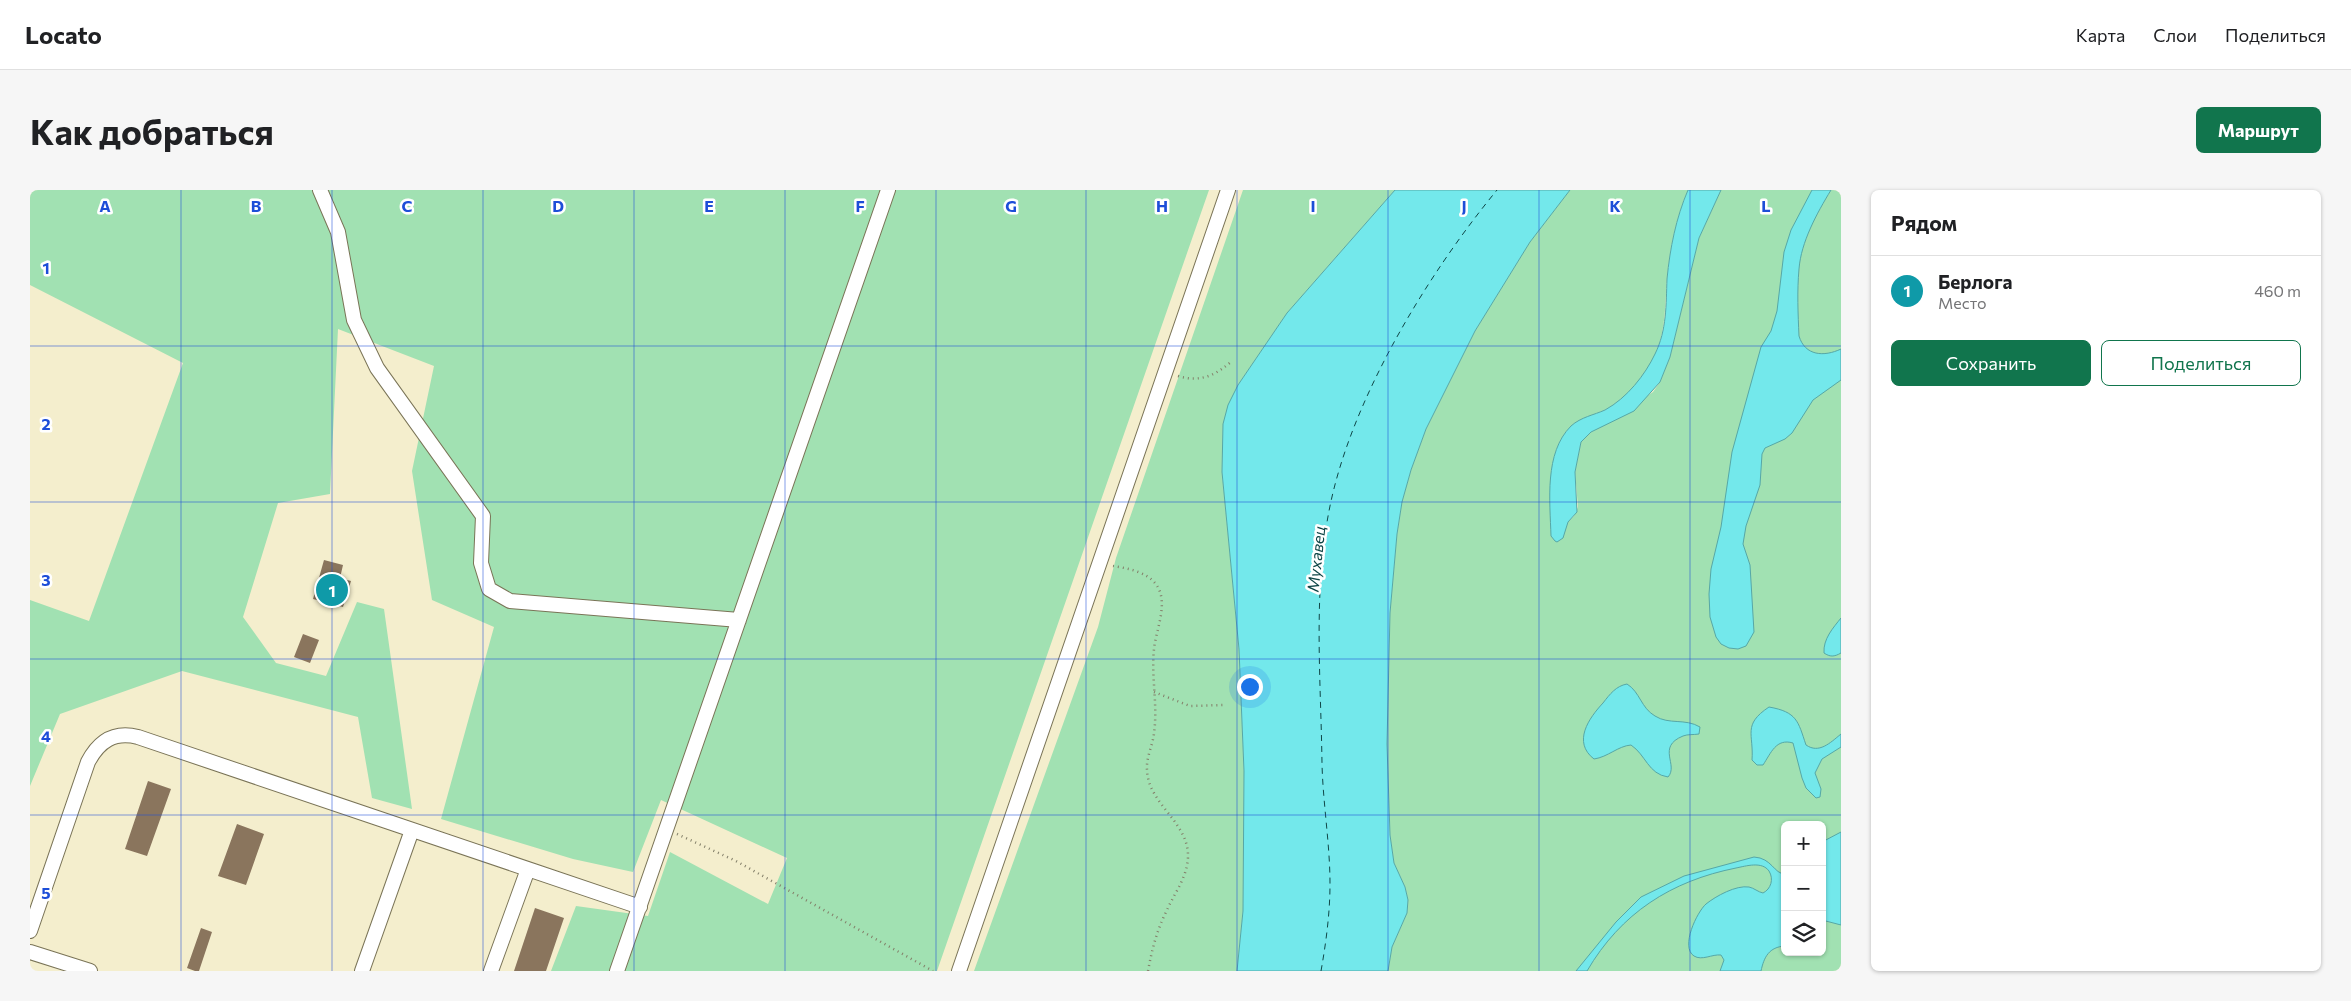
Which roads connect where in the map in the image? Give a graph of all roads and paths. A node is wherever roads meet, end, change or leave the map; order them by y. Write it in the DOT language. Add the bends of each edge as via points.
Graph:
graph roads {
  1 [pos="320,190"];
  2 [pos="888,190"];
  3 [pos="1228,190"];
  4 [pos="1232,361"];
  5 [pos="1166,370"];
  6 [pos="1099,563"];
  7 [pos="739,620"];
  8 [pos="1154,692"];
  9 [pos="1224,705"];
  10 [pos="666,829"];
  11 [pos="412,830"];
  12 [pos="528,869"];
  13 [pos="640,907"];
  14 [pos="30,931"];
  15 [pos="30,952"];
  16 [pos="90,971"];
  17 [pos="362,971"];
  18 [pos="492,971"];
  19 [pos="617,971"];
  20 [pos="933,971"];
  21 [pos="959,971"];
  22 [pos="1148,971"];
  1 -- 7 [label="street" via="338,232 354,320 377,368 483,516 481,563 489,589 510,601"];
  2 -- 7 [label="street"];
  3 -- 5 [label="street"];
  4 -- 5 [label="path" via="1208,378 1182,377"];
  5 -- 6 [label="street"];
  6 -- 8 [label="path" via="1143,574 1154,582 1160,592 1152,670"];
  6 -- 21 [label="street"];
  7 -- 10 [label="street"];
  8 -- 9 [label="path" via="1190,706"];
  8 -- 22 [label="path" via="1154,734 1147,770 1156,797 1177,822 1188,856 1182,884 1153,943"];
  10 -- 13 [label="street"];
  10 -- 20 [label="path" via="736,862"];
  11 -- 12 [label="street"];
  11 -- 14 [label="street" via="138,737 119,734 100,744 88,762"];
  11 -- 17 [label="street"];
  12 -- 13 [label="street"];
  12 -- 18 [label="street"];
  13 -- 19 [label="street"];
  15 -- 16 [label="street"];
}
